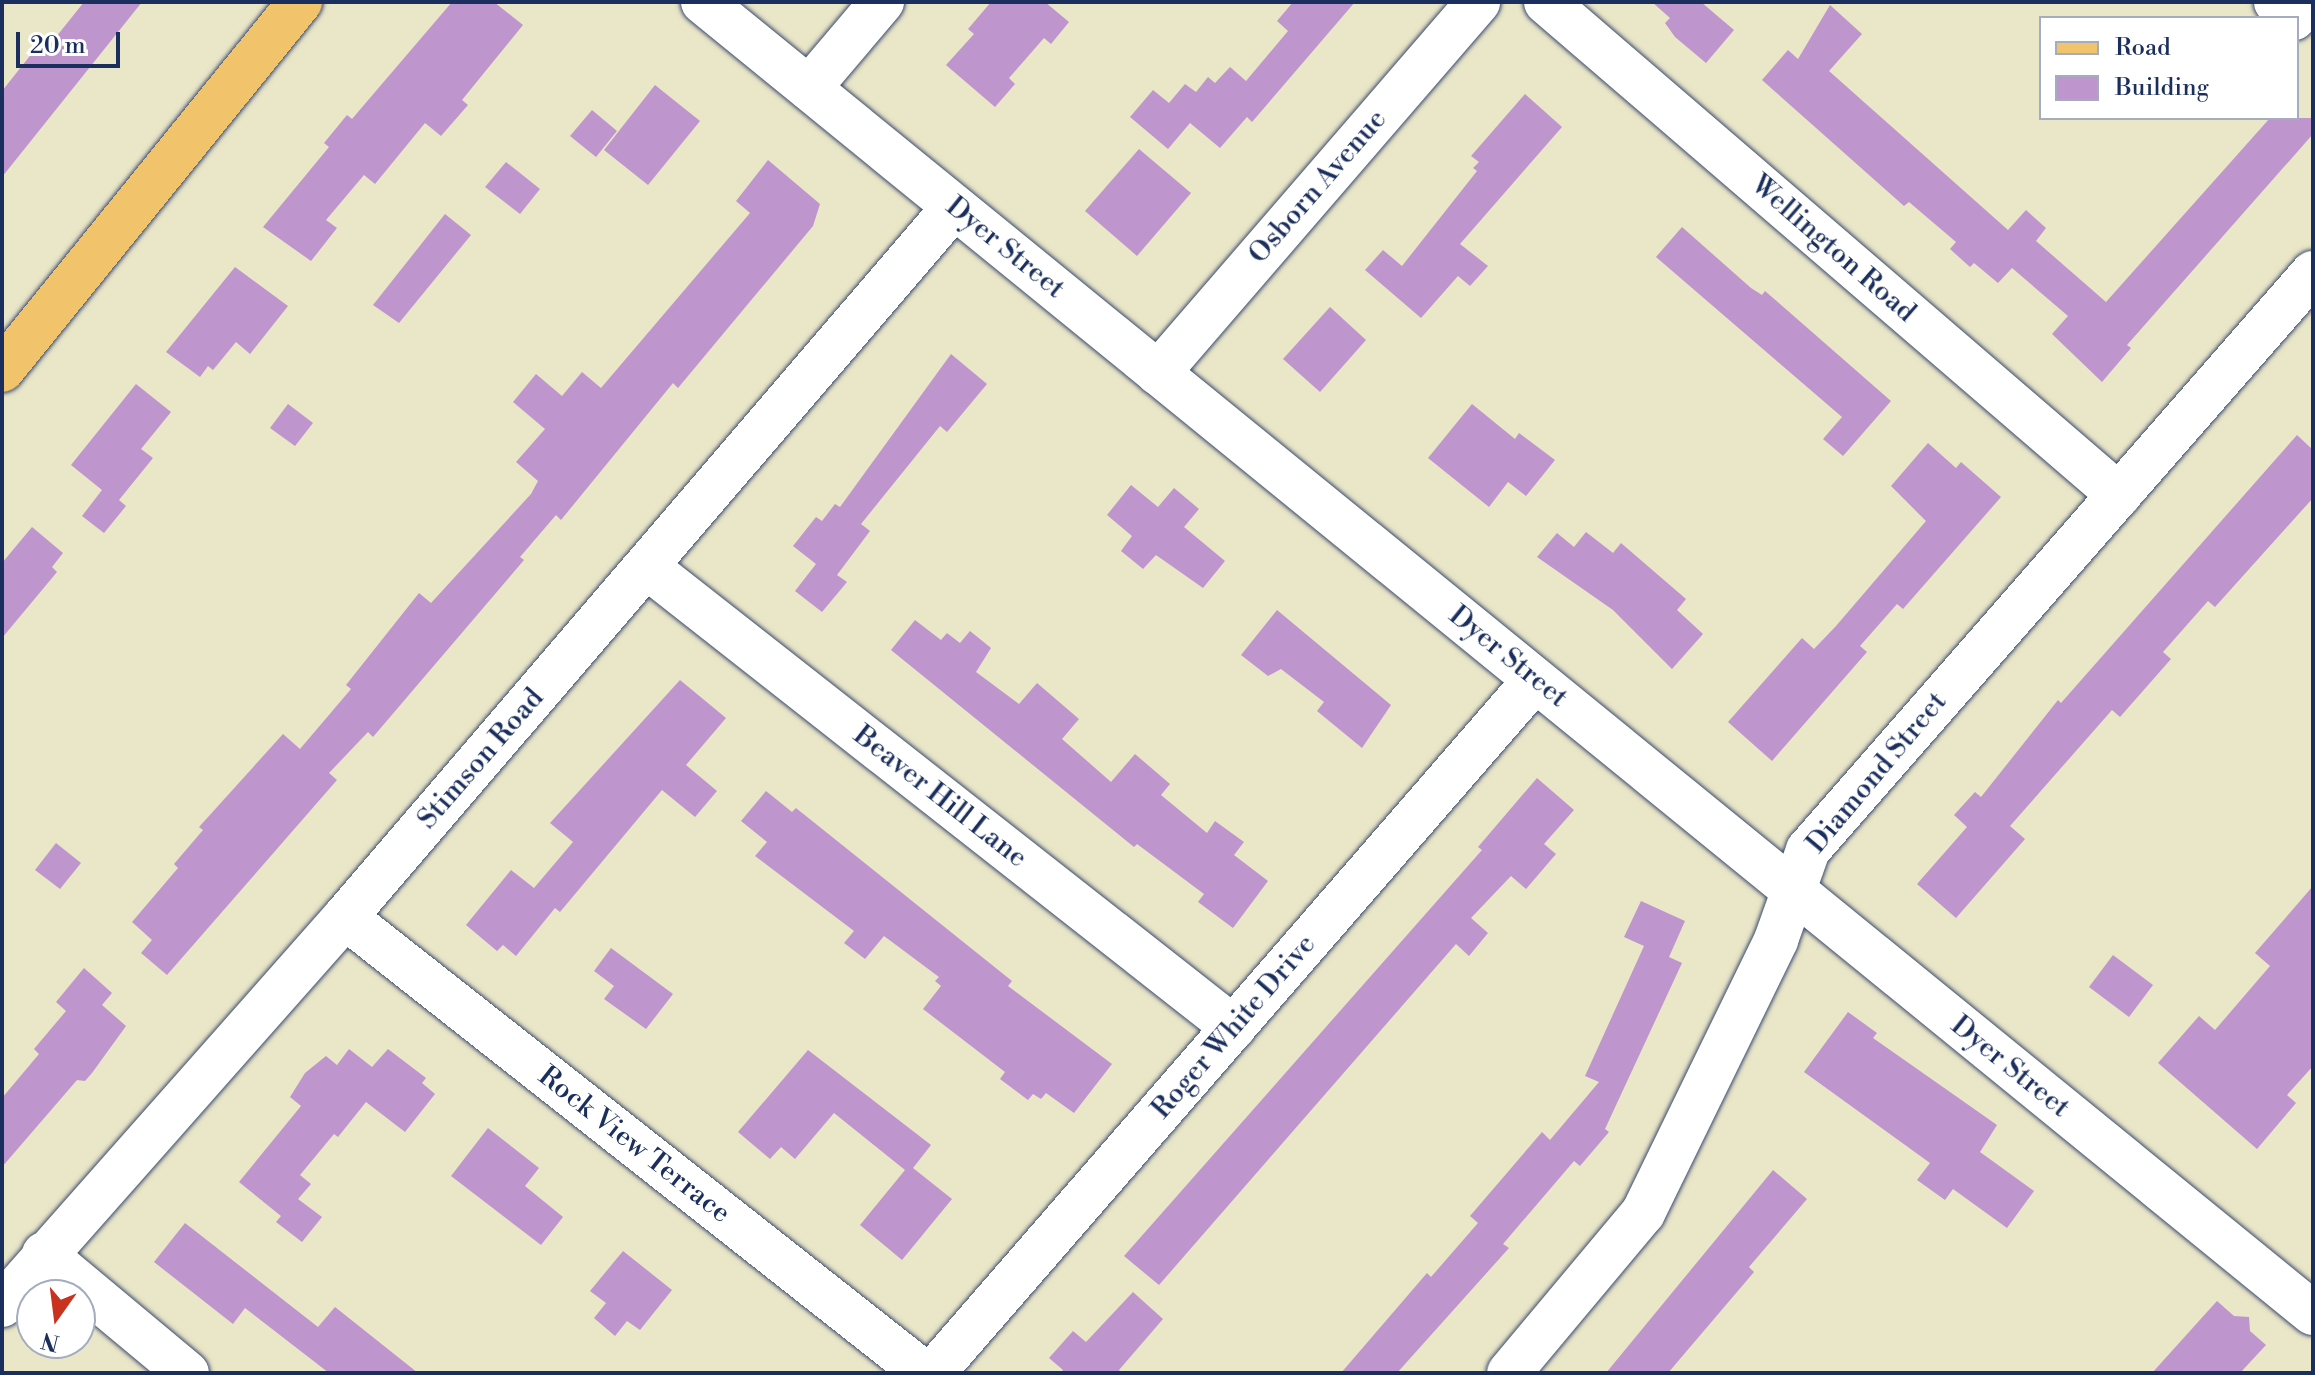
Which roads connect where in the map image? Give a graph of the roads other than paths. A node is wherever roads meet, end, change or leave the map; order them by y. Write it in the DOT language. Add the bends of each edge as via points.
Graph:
graph roads {
  1 [pos="300,2"];
  2 [pos="703,2"];
  3 [pos="882,2"];
  4 [pos="1478,2"];
  5 [pos="1546,2"];
  6 [pos="2276,2"];
  7 [pos="2292,16"];
  8 [pos="809,88"];
  9 [pos="954,207"];
  10 [pos="2313,273"];
  11 [pos="2,370"];
  12 [pos="1158,373"];
  13 [pos="2119,495"];
  14 [pos="647,567"];
  15 [pos="1535,680"];
  16 [pos="1795,891"];
  17 [pos="345,917"];
  18 [pos="1234,1028"];
  19 [pos="44,1254"];
  20 [pos="2,1305"];
  21 [pos="2313,1313"];
  22 [pos="187,1373"];
  23 [pos="924,1373"];
  24 [pos="933,1373"];
  25 [pos="1509,1373"];
  1 -- 11 [label="main road"];
  2 -- 8 [label="street, Dyer Street"];
  3 -- 8 [label="street"];
  4 -- 12 [label="street, Osborn Avenue"];
  5 -- 13 [label="street, Wellington Road"];
  6 -- 7 [label="street"];
  8 -- 9 [label="street, Dyer Street"];
  9 -- 12 [label="street, Dyer Street"];
  9 -- 14 [label="street, Stimson Road"];
  10 -- 13 [label="street, Diamond Street"];
  12 -- 15 [label="street, Dyer Street"];
  13 -- 16 [label="street, Diamond Street" via="1835,815 1808,850"];
  14 -- 17 [label="street, Stimson Road"];
  14 -- 18 [label="street, Beaver Hill Lane"];
  15 -- 16 [label="street, Dyer Street"];
  15 -- 18 [label="street, Roger White Drive"];
  16 -- 21 [label="street, Dyer Street"];
  16 -- 25 [label="street, Diamond Street" via="1643,1213"];
  17 -- 19 [label="street, Stimson Road"];
  17 -- 23 [label="street, Rock View Terrace"];
  18 -- 24 [label="street, Roger White Drive"];
  19 -- 20 [label="street, Stimson Road"];
  19 -- 22 [label="street"];
}
